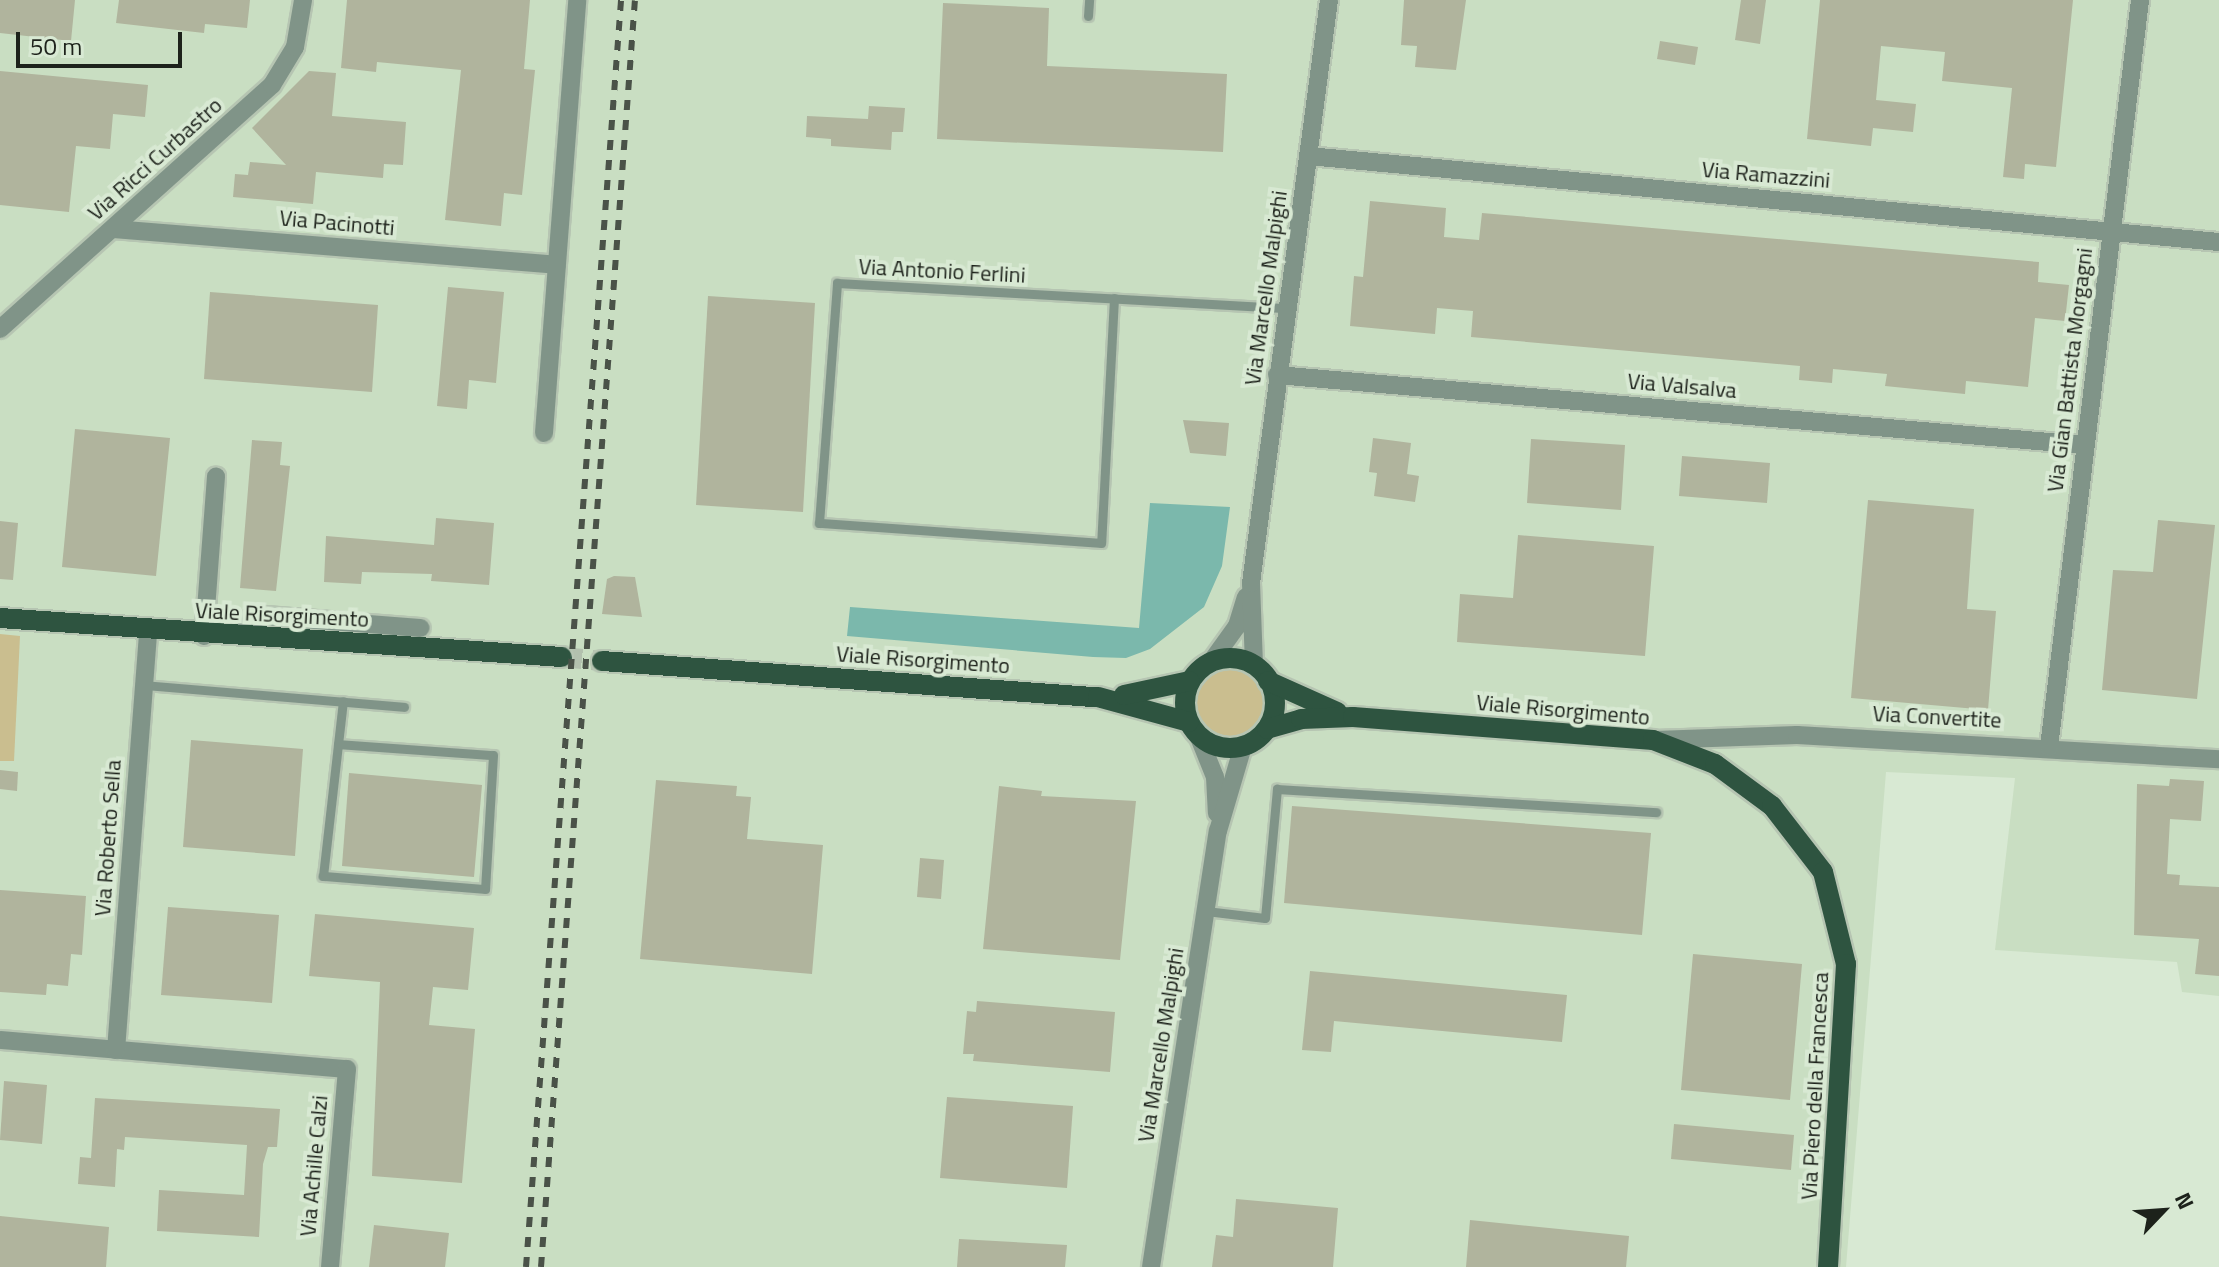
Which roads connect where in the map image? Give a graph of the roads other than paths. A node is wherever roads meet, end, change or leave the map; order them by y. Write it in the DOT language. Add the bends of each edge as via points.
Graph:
graph roads {
  1 [pos="303,0"];
  2 [pos="577,0"];
  3 [pos="1089,0"];
  4 [pos="1329,0"];
  5 [pos="2140,0"];
  6 [pos="1088,16"];
  7 [pos="1309,156"];
  8 [pos="113,229"];
  9 [pos="2112,231"];
  10 [pos="2219,242"];
  11 [pos="557,265"];
  12 [pos="1114,298"];
  13 [pos="1287,308"];
  14 [pos="0,329"];
  15 [pos="1277,375"];
  16 [pos="544,433"];
  17 [pos="2083,445"];
  18 [pos="216,476"];
  19 [pos="1251,583"];
  20 [pos="0,618"];
  21 [pos="421,628"];
  22 [pos="148,630"];
  23 [pos="204,636"];
  24 [pos="242,636"];
  25 [pos="562,657"];
  26 [pos="602,661"];
  27 [pos="1211,662"];
  28 [pos="1254,665"];
  29 [pos="1190,681"];
  30 [pos="1268,681"];
  31 [pos="144,685"];
  32 [pos="1098,697"];
  33 [pos="343,701"];
  34 [pos="404,707"];
  35 [pos="1353,717"];
  36 [pos="1194,729"];
  37 [pos="1267,729"];
  38 [pos="1653,740"];
  39 [pos="338,744"];
  40 [pos="1243,746"];
  41 [pos="2049,747"];
  42 [pos="2219,759"];
  43 [pos="1656,812"];
  44 [pos="1791,826"];
  45 [pos="1218,831"];
  46 [pos="1206,911"];
  47 [pos="0,1040"];
  48 [pos="116,1050"];
  49 [pos="330,1267"];
  50 [pos="1151,1267"];
  51 [pos="1828,1267"];
  1 -- 8 [label="street, Via Ricci Curbastro" via="295,47 272,85"];
  2 -- 11 [label="street"];
  3 -- 6 [label="lane"];
  4 -- 7 [label="street, Via Marcello Malpighi"];
  5 -- 9 [label="street, Via Gian Battista Morgagni"];
  7 -- 9 [label="street, Via Ramazzini"];
  7 -- 13 [label="street, Via Marcello Malpighi"];
  8 -- 11 [label="street, Via Pacinotti"];
  8 -- 14 [label="street, Via Ricci Curbastro"];
  9 -- 10 [label="street, Via Ramazzini"];
  9 -- 17 [label="street, Via Gian Battista Morgagni"];
  11 -- 16 [label="street"];
  12 -- 12 [label="lane, Via Antonio Ferlini" via="837,283 819,523 1101,543"];
  12 -- 13 [label="lane, Via Antonio Ferlini"];
  13 -- 15 [label="street, Via Marcello Malpighi"];
  15 -- 17 [label="street, Via Valsalva"];
  15 -- 19 [label="street, Via Marcello Malpighi"];
  17 -- 41 [label="street, Via Gian Battista Morgagni"];
  18 -- 23 [label="street"];
  19 -- 27 [label="street, Via Marcello Malpighi" via="1237,626"];
  19 -- 28 [label="street, Via Marcello Malpighi"];
  20 -- 22 [label="main road, Viale Risorgimento"];
  21 -- 24 [label="street" via="265,616 250,619"];
  22 -- 23 [label="main road, Viale Risorgimento"];
  22 -- 31 [label="street, Via Roberto Sella"];
  23 -- 24 [label="main road, Viale Risorgimento"];
  24 -- 25 [label="main road, Viale Risorgimento"];
  26 -- 32 [label="main road, Viale Risorgimento"];
  27 -- 28 [label="main road" via="1240,659"];
  27 -- 29 [label="main road, Viale Risorgimento"];
  28 -- 30 [label="main road, Viale Risorgimento"];
  29 -- 32 [label="main road, Viale Risorgimento" via="1154,693"];
  29 -- 36 [label="main road"];
  30 -- 35 [label="main road, Viale Risorgimento" via="1304,702"];
  30 -- 37 [label="main road" via="1275,705"];
  31 -- 33 [label="lane"];
  31 -- 48 [label="street, Via Roberto Sella"];
  32 -- 36 [label="main road, Viale Risorgimento"];
  33 -- 34 [label="lane"];
  33 -- 39 [label="lane"];
  35 -- 37 [label="main road, Viale Risorgimento" via="1301,719"];
  35 -- 38 [label="main road, Viale Risorgimento"];
  36 -- 40 [label="main road, Viale Risorgimento" via="1219,747"];
  36 -- 45 [label="street, Via Marcello Malpighi" via="1215,777"];
  37 -- 40 [label="main road, Viale Risorgimento"];
  38 -- 41 [label="street, Via Convertite" via="1797,735"];
  38 -- 44 [label="main road, Viale Risorgimento" via="1725,770"];
  39 -- 39 [label="lane" via="323,876 485,889 493,755"];
  40 -- 45 [label="street, Via Marcello Malpighi"];
  41 -- 42 [label="street, Via Convertite"];
  43 -- 46 [label="lane" via="1277,789 1265,918"];
  44 -- 51 [label="main road, Via Piero della Francesca" via="1833,897 1846,964"];
  45 -- 46 [label="street, Via Marcello Malpighi"];
  46 -- 50 [label="street, Via Marcello Malpighi"];
  47 -- 48 [label="street"];
  48 -- 49 [label="street, Via Achille Calzi" via="347,1069"];
}
